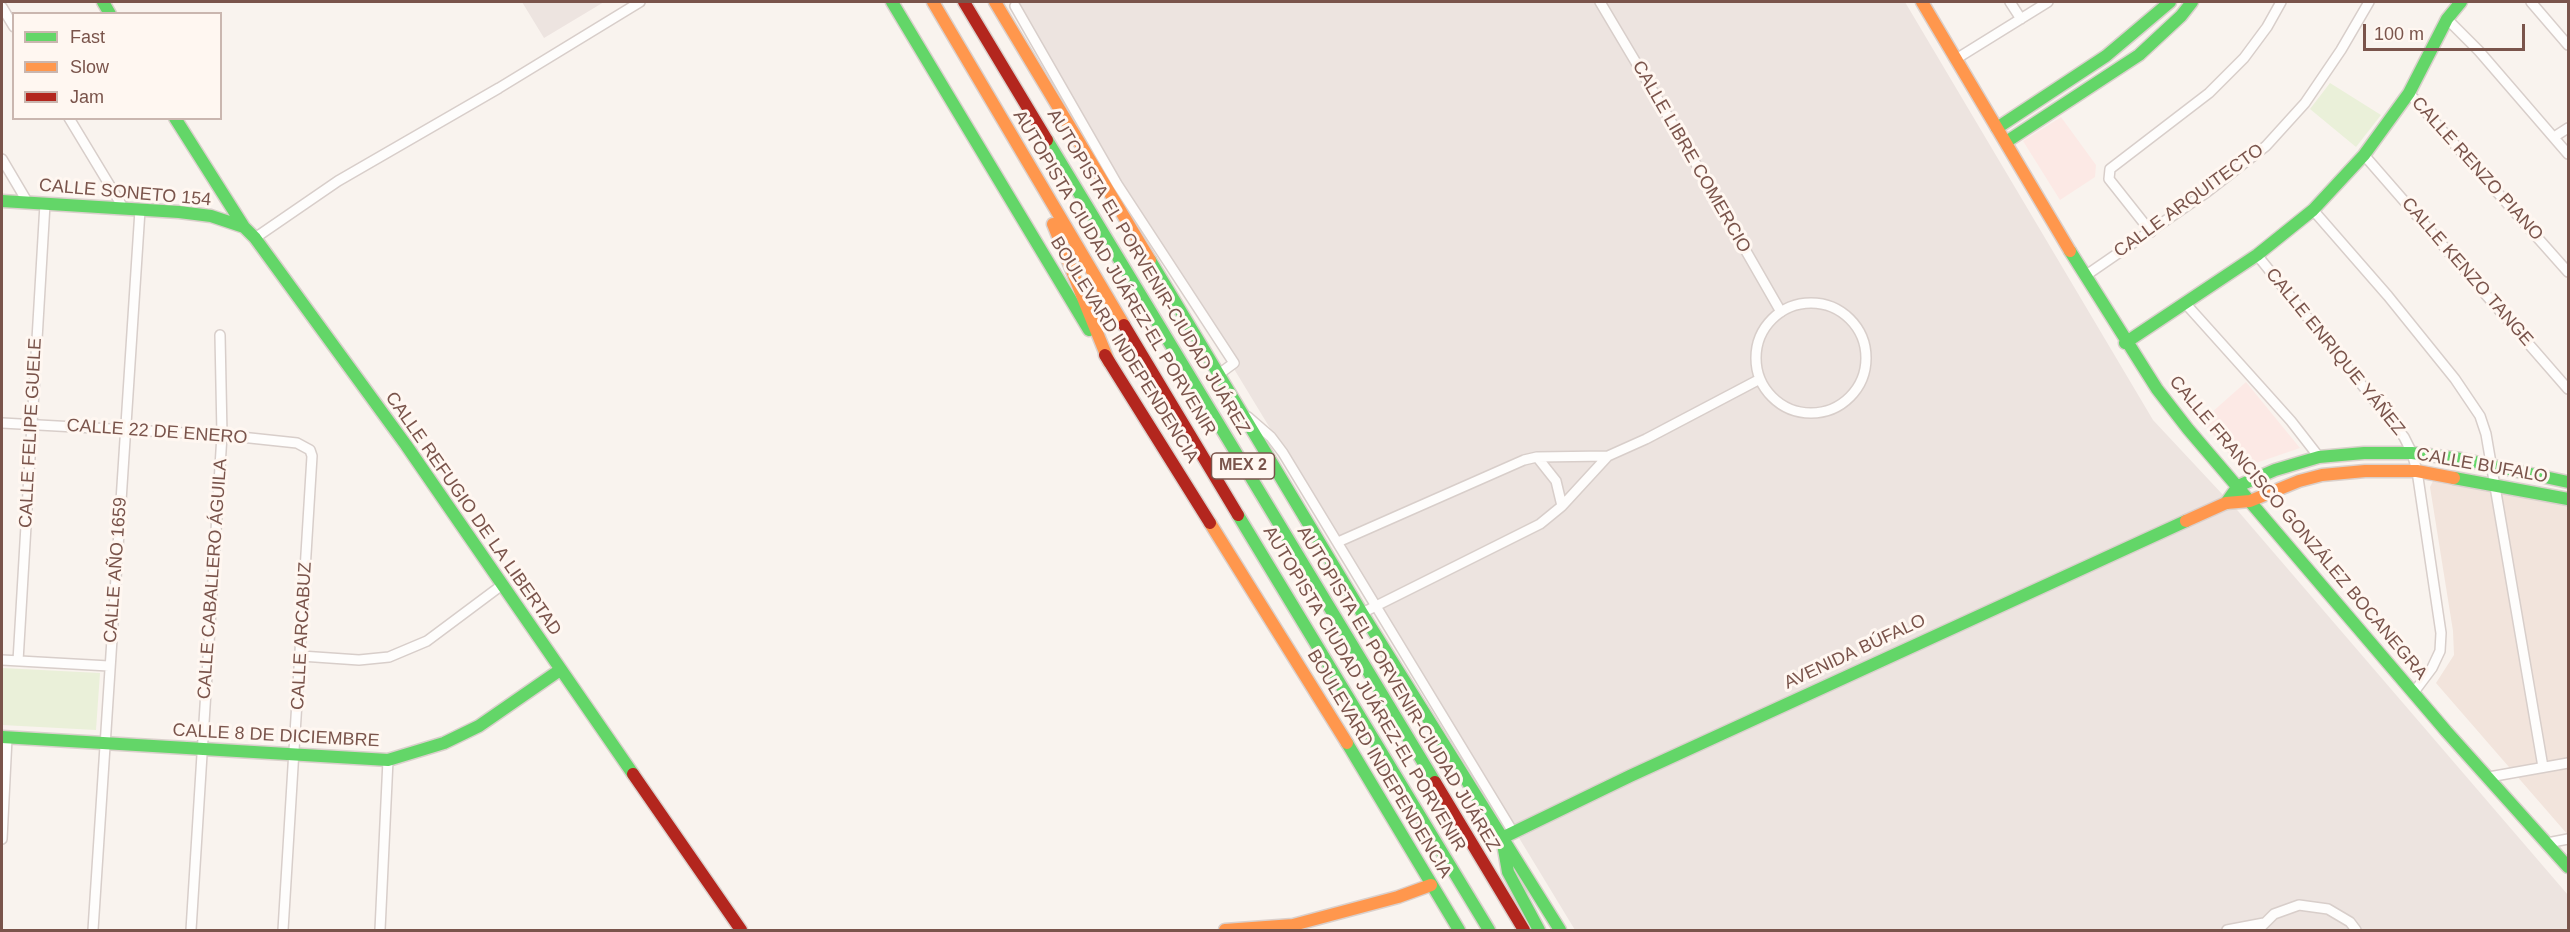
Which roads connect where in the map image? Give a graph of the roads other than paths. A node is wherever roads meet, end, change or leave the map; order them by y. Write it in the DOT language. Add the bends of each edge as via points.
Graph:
graph roads {
  1 [pos="640,2"];
  2 [pos="892,2"];
  3 [pos="933,2"];
  4 [pos="964,2"];
  5 [pos="995,2"];
  6 [pos="1600,2"];
  7 [pos="1922,2"];
  8 [pos="2010,2"];
  9 [pos="2048,2"];
  10 [pos="2170,2"];
  11 [pos="2192,2"];
  12 [pos="2281,2"];
  13 [pos="2369,2"];
  14 [pos="2461,2"];
  15 [pos="2531,2"];
  16 [pos="1018,4"];
  17 [pos="2,7"];
  18 [pos="1003,14"];
  19 [pos="2181,16"];
  20 [pos="2021,19"];
  21 [pos="2447,19"];
  22 [pos="12,24"];
  23 [pos="2568,45"];
  24 [pos="1956,59"];
  25 [pos="2409,93"];
  26 [pos="70,120"];
  27 [pos="176,120"];
  28 [pos="1997,128"];
  29 [pos="2568,128"];
  30 [pos="2553,137"];
  31 [pos="2006,142"];
  32 [pos="2568,154"];
  33 [pos="2364,155"];
  34 [pos="1095,156"];
  35 [pos="2,159"];
  36 [pos="1034,176"];
  37 [pos="2,201"];
  38 [pos="28,203"];
  39 [pos="45,204"];
  40 [pos="124,209"];
  41 [pos="140,210"];
  42 [pos="2313,210"];
  43 [pos="244,227"];
  44 [pos="2151,232"];
  45 [pos="255,238"];
  46 [pos="2257,255"];
  47 [pos="2568,272"];
  48 [pos="2085,276"];
  49 [pos="2185,303"];
  50 [pos="1781,312"];
  51 [pos="220,335"];
  52 [pos="2125,343"];
  53 [pos="1109,362"];
  54 [pos="1219,374"];
  55 [pos="1760,379"];
  56 [pos="2568,389"];
  57 [pos="1242,412"];
  58 [pos="2,423"];
  59 [pos="31,424"];
  60 [pos="126,430"];
  61 [pos="222,435"];
  62 [pos="310,450"];
  63 [pos="2412,453"];
  64 [pos="1608,456"];
  65 [pos="2319,456"];
  66 [pos="1537,457"];
  67 [pos="2492,466"];
  68 [pos="2417,471"];
  69 [pos="2568,482"];
  70 [pos="2238,486"];
  71 [pos="2496,486"];
  72 [pos="2568,499"];
  73 [pos="2250,501"];
  74 [pos="2226,503"];
  75 [pos="1562,506"];
  76 [pos="1338,542"];
  77 [pos="1353,568"];
  78 [pos="1341,575"];
  79 [pos="502,585"];
  80 [pos="1376,605"];
  81 [pos="1362,613"];
  82 [pos="301,656"];
  83 [pos="2,660"];
  84 [pos="18,661"];
  85 [pos="109,666"];
  86 [pos="560,670"];
  87 [pos="2414,692"];
  88 [pos="4,737"];
  89 [pos="105,744"];
  90 [pos="202,750"];
  91 [pos="294,755"];
  92 [pos="388,760"];
  93 [pos="2568,763"];
  94 [pos="2543,766"];
  95 [pos="2489,777"];
  96 [pos="1484,785"];
  97 [pos="1472,792"];
  98 [pos="1507,835"];
  99 [pos="2,839"];
  100 [pos="2568,839"];
  101 [pos="2547,843"];
  102 [pos="2568,867"];
  103 [pos="1431,885"];
  104 [pos="2261,927"];
  105 [pos="93,930"];
  106 [pos="191,930"];
  107 [pos="283,930"];
  108 [pos="380,930"];
  109 [pos="741,930"];
  110 [pos="1225,930"];
  111 [pos="1459,930"];
  112 [pos="1489,930"];
  113 [pos="1524,930"];
  114 [pos="1539,930"];
  115 [pos="1560,930"];
  116 [pos="2227,930"];
  117 [pos="2356,930"];
  1 -- 45 [label="street" via="338,181"];
  2 -- 53 [label="main road, BOULEVARD INDEPENDENCIA"];
  3 -- 36 [label="main road, AUTOPISTA CIUDAD JUÁREZ-EL PORVENIR / MEX 2"];
  4 -- 113 [label="main road, AUTOPISTA EL PORVENIR-CIUDAD JUÁREZ / MEX 2"];
  5 -- 18 [label="main road"];
  6 -- 50 [label="street, CALLE LIBRE COMERCIO"];
  7 -- 24 [label="main road, CALLE FRANCISCO GONZÁLEZ BOCANEGRA"];
  8 -- 20 [label="street"];
  9 -- 20 [label="street"];
  10 -- 19 [label="main road"];
  10 -- 28 [label="main road" via="2106,56"];
  11 -- 19 [label="main road"];
  12 -- 44 [label="street" via="2244,58 2209,93 2110,169 2109,179"];
  13 -- 44 [label="street, CALLE ARQUITECTO" via="2305,103 2266,146"];
  14 -- 21 [label="main road"];
  15 -- 23 [label="street"];
  16 -- 18 [label="street"];
  16 -- 34 [label="street"];
  17 -- 22 [label="street"];
  18 -- 34 [label="main road"];
  19 -- 31 [label="main road" via="2139,55"];
  20 -- 24 [label="street"];
  21 -- 25 [label="main road"];
  21 -- 30 [label="street"];
  24 -- 28 [label="main road, CALLE FRANCISCO GONZÁLEZ BOCANEGRA"];
  25 -- 33 [label="main road"];
  25 -- 47 [label="street, CALLE RENZO PIANO"];
  26 -- 40 [label="street"];
  27 -- 43 [label="main road, CALLE REFUGIO DE LA LIBERTAD"];
  28 -- 31 [label="main road, CALLE FRANCISCO GONZÁLEZ BOCANEGRA"];
  29 -- 30 [label="street"];
  30 -- 32 [label="street"];
  31 -- 48 [label="main road, CALLE FRANCISCO GONZÁLEZ BOCANEGRA"];
  33 -- 42 [label="main road"];
  33 -- 56 [label="street, CALLE KENZO TANGE"];
  34 -- 54 [label="main road"];
  34 -- 54 [label="street" via="1234,363"];
  35 -- 38 [label="street"];
  36 -- 53 [label="main road"];
  36 -- 112 [label="main road, AUTOPISTA CIUDAD JUÁREZ-EL PORVENIR / MEX 2"];
  37 -- 38 [label="main road, CALLE SONETO 154"];
  38 -- 39 [label="main road, CALLE SONETO 154"];
  39 -- 40 [label="main road, CALLE SONETO 154"];
  39 -- 59 [label="street, CALLE FELIPE GUELE"];
  40 -- 41 [label="main road, CALLE SONETO 154"];
  41 -- 43 [label="main road, CALLE SONETO 154" via="211,216"];
  41 -- 60 [label="street, CALLE AÑO 1659"];
  42 -- 46 [label="main road"];
  42 -- 67 [label="street" via="2469,397 2487,434"];
  43 -- 45 [label="main road, CALLE REFUGIO DE LA LIBERTAD"];
  44 -- 48 [label="street, CALLE ARQUITECTO"];
  45 -- 79 [label="main road, CALLE REFUGIO DE LA LIBERTAD"];
  46 -- 49 [label="main road"];
  46 -- 63 [label="street, CALLE ENRIQUE YÁÑEZ" via="2404,437"];
  48 -- 52 [label="main road, CALLE FRANCISCO GONZÁLEZ BOCANEGRA"];
  49 -- 52 [label="main road"];
  49 -- 65 [label="street"];
  50 -- 55 [label="street" via="1767,325 1758,342 1756,361"];
  50 -- 55 [label="street" via="1807,303 1826,305 1843,314 1857,327 1864,345 1863,375 1847,400 1819,413 1801,413 1784,406 1770,395"];
  51 -- 61 [label="street, CALLE CABALLERO ÁGUILA"];
  52 -- 70 [label="main road, CALLE FRANCISCO GONZÁLEZ BOCANEGRA" via="2188,429"];
  53 -- 103 [label="main road, BOULEVARD INDEPENDENCIA"];
  54 -- 57 [label="main road"];
  55 -- 64 [label="street"];
  57 -- 76 [label="street" via="1283,453"];
  57 -- 78 [label="main road"];
  58 -- 59 [label="street, CALLE 22 DE ENERO"];
  59 -- 60 [label="street, CALLE 22 DE ENERO"];
  59 -- 84 [label="street, CALLE FELIPE GUELE"];
  60 -- 61 [label="street, CALLE 22 DE ENERO"];
  60 -- 85 [label="street, CALLE AÑO 1659"];
  61 -- 62 [label="street, CALLE 22 DE ENERO" via="297,443"];
  61 -- 90 [label="street, CALLE CABALLERO ÁGUILA"];
  62 -- 82 [label="street, CALLE ARCABUZ"];
  63 -- 65 [label="main road, CALLE BUFALO"];
  63 -- 67 [label="main road, CALLE BUFALO"];
  63 -- 68 [label="street, CALLE ENRIQUE YÁÑEZ"];
  64 -- 66 [label="street"];
  64 -- 75 [label="street"];
  65 -- 70 [label="main road, CALLE BUFALO"];
  66 -- 75 [label="street" via="1556,481"];
  66 -- 76 [label="street" via="1494,472"];
  67 -- 69 [label="main road, CALLE BUFALO"];
  67 -- 71 [label="street"];
  68 -- 71 [label="main road, CALLE BUFALO"];
  68 -- 73 [label="main road, CALLE BUFALO" via="2322,475 2291,483"];
  68 -- 87 [label="street, CALLE ENRIQUE YÁÑEZ" via="2442,633 2440,651 2432,668"];
  70 -- 73 [label="main road, CALLE FRANCISCO GONZÁLEZ BOCANEGRA"];
  70 -- 74 [label="main road"];
  71 -- 72 [label="main road, CALLE BUFALO"];
  71 -- 94 [label="street"];
  73 -- 74 [label="main road, AVENIDA BÚFALO"];
  73 -- 87 [label="main road, CALLE FRANCISCO GONZÁLEZ BOCANEGRA"];
  74 -- 98 [label="main road, AVENIDA BÚFALO"];
  75 -- 80 [label="street" via="1525,532"];
  76 -- 77 [label="street"];
  77 -- 78 [label="street"];
  77 -- 80 [label="street"];
  78 -- 81 [label="main road"];
  79 -- 82 [label="street" via="427,641 389,657 359,660"];
  79 -- 86 [label="main road, CALLE REFUGIO DE LA LIBERTAD"];
  80 -- 81 [label="street"];
  80 -- 96 [label="street"];
  81 -- 97 [label="main road"];
  82 -- 91 [label="street, CALLE ARCABUZ"];
  83 -- 84 [label="street"];
  84 -- 85 [label="street"];
  85 -- 89 [label="street, CALLE AÑO 1659"];
  86 -- 92 [label="main road, CALLE 8 DE DICIEMBRE" via="479,726 418,753"];
  86 -- 109 [label="main road, CALLE REFUGIO DE LA LIBERTAD"];
  87 -- 95 [label="main road, CALLE FRANCISCO GONZÁLEZ BOCANEGRA"];
  88 -- 89 [label="main road, CALLE 8 DE DICIEMBRE"];
  88 -- 99 [label="street"];
  89 -- 90 [label="main road, CALLE 8 DE DICIEMBRE"];
  89 -- 105 [label="street, CALLE AÑO 1659"];
  90 -- 91 [label="main road, CALLE 8 DE DICIEMBRE"];
  90 -- 106 [label="street, CALLE CABALLERO ÁGUILA"];
  91 -- 92 [label="main road, CALLE 8 DE DICIEMBRE"];
  91 -- 107 [label="street, CALLE ARCABUZ"];
  92 -- 108 [label="street"];
  93 -- 94 [label="street"];
  94 -- 95 [label="street"];
  95 -- 101 [label="main road, CALLE FRANCISCO GONZÁLEZ BOCANEGRA"];
  96 -- 97 [label="street"];
  96 -- 98 [label="street"];
  97 -- 98 [label="main road"];
  98 -- 114 [label="main road" via="1509,872"];
  98 -- 115 [label="main road"];
  100 -- 101 [label="street"];
  101 -- 102 [label="main road, CALLE FRANCISCO GONZÁLEZ BOCANEGRA"];
  103 -- 110 [label="main road" via="1293,925"];
  103 -- 111 [label="main road, BOULEVARD INDEPENDENCIA"];
  104 -- 116 [label="street"];
  104 -- 117 [label="street" via="2286,908 2313,905 2342,916"];
}
